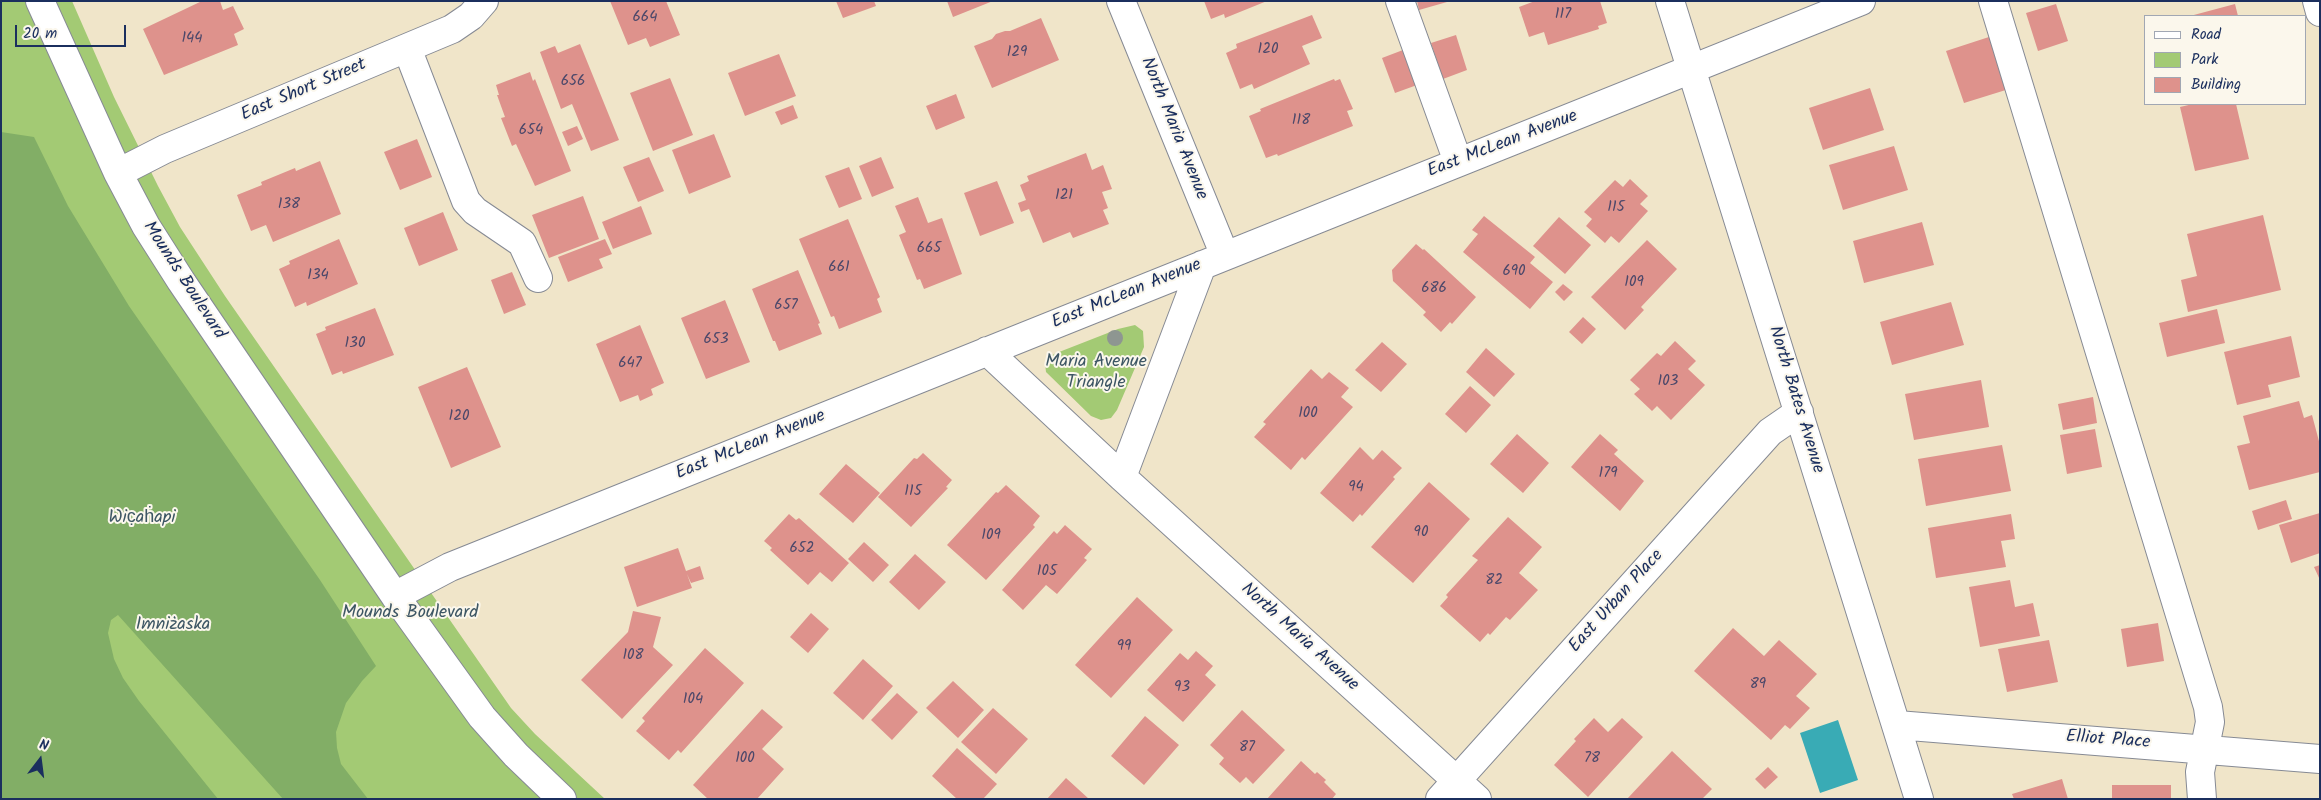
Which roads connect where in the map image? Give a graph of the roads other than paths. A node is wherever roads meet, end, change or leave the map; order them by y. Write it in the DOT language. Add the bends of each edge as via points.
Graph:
graph roads {
  1 [pos="40,1"];
  2 [pos="484,1"];
  3 [pos="1121,1"];
  4 [pos="1400,1"];
  5 [pos="1670,1"];
  6 [pos="1861,1"];
  7 [pos="1993,1"];
  8 [pos="2317,1"];
  9 [pos="2320,12"];
  10 [pos="407,48"];
  11 [pos="1692,71"];
  12 [pos="1458,162"];
  13 [pos="118,173"];
  14 [pos="1214,260"];
  15 [pos="538,278"];
  16 [pos="987,351"];
  17 [pos="1799,412"];
  18 [pos="1122,477"];
  19 [pos="395,596"];
  20 [pos="1897,725"];
  21 [pos="2204,749"];
  22 [pos="2320,759"];
  23 [pos="1449,790"];
  24 [pos="562,799"];
  25 [pos="1477,799"];
  26 [pos="1919,799"];
  27 [pos="2202,799"];
  1 -- 13 [label="street, Mounds Boulevard"];
  2 -- 10 [label="street, East Short Street" via="458,26"];
  3 -- 14 [label="street, North Maria Avenue"];
  4 -- 12 [label="street"];
  5 -- 11 [label="street, North Bates Avenue"];
  6 -- 11 [label="street, East McLean Avenue"];
  7 -- 21 [label="street" via="2208,707 2210,722"];
  8 -- 9 [label="street"];
  10 -- 13 [label="street, East Short Street" via="165,149"];
  10 -- 15 [label="street" via="468,204 522,243"];
  11 -- 12 [label="street, East McLean Avenue"];
  11 -- 17 [label="street, North Bates Avenue"];
  12 -- 14 [label="street, East McLean Avenue"];
  13 -- 19 [label="street, Mounds Boulevard" via="181,282"];
  14 -- 16 [label="street, East McLean Avenue"];
  14 -- 18 [label="street"];
  16 -- 18 [label="street, North Maria Avenue"];
  16 -- 19 [label="street, East McLean Avenue" via="450,566"];
  17 -- 20 [label="street, North Bates Avenue"];
  17 -- 23 [label="street, East Urban Place" via="1770,432"];
  18 -- 23 [label="street, North Maria Avenue"];
  19 -- 24 [label="street, Mounds Boulevard" via="482,717"];
  20 -- 21 [label="street, Elliot Place"];
  20 -- 26 [label="street, North Bates Avenue"];
  21 -- 22 [label="street, Elliot Place"];
  21 -- 27 [label="street" via="2200,772"];
  23 -- 25 [label="street, North Maria Avenue"];
}
